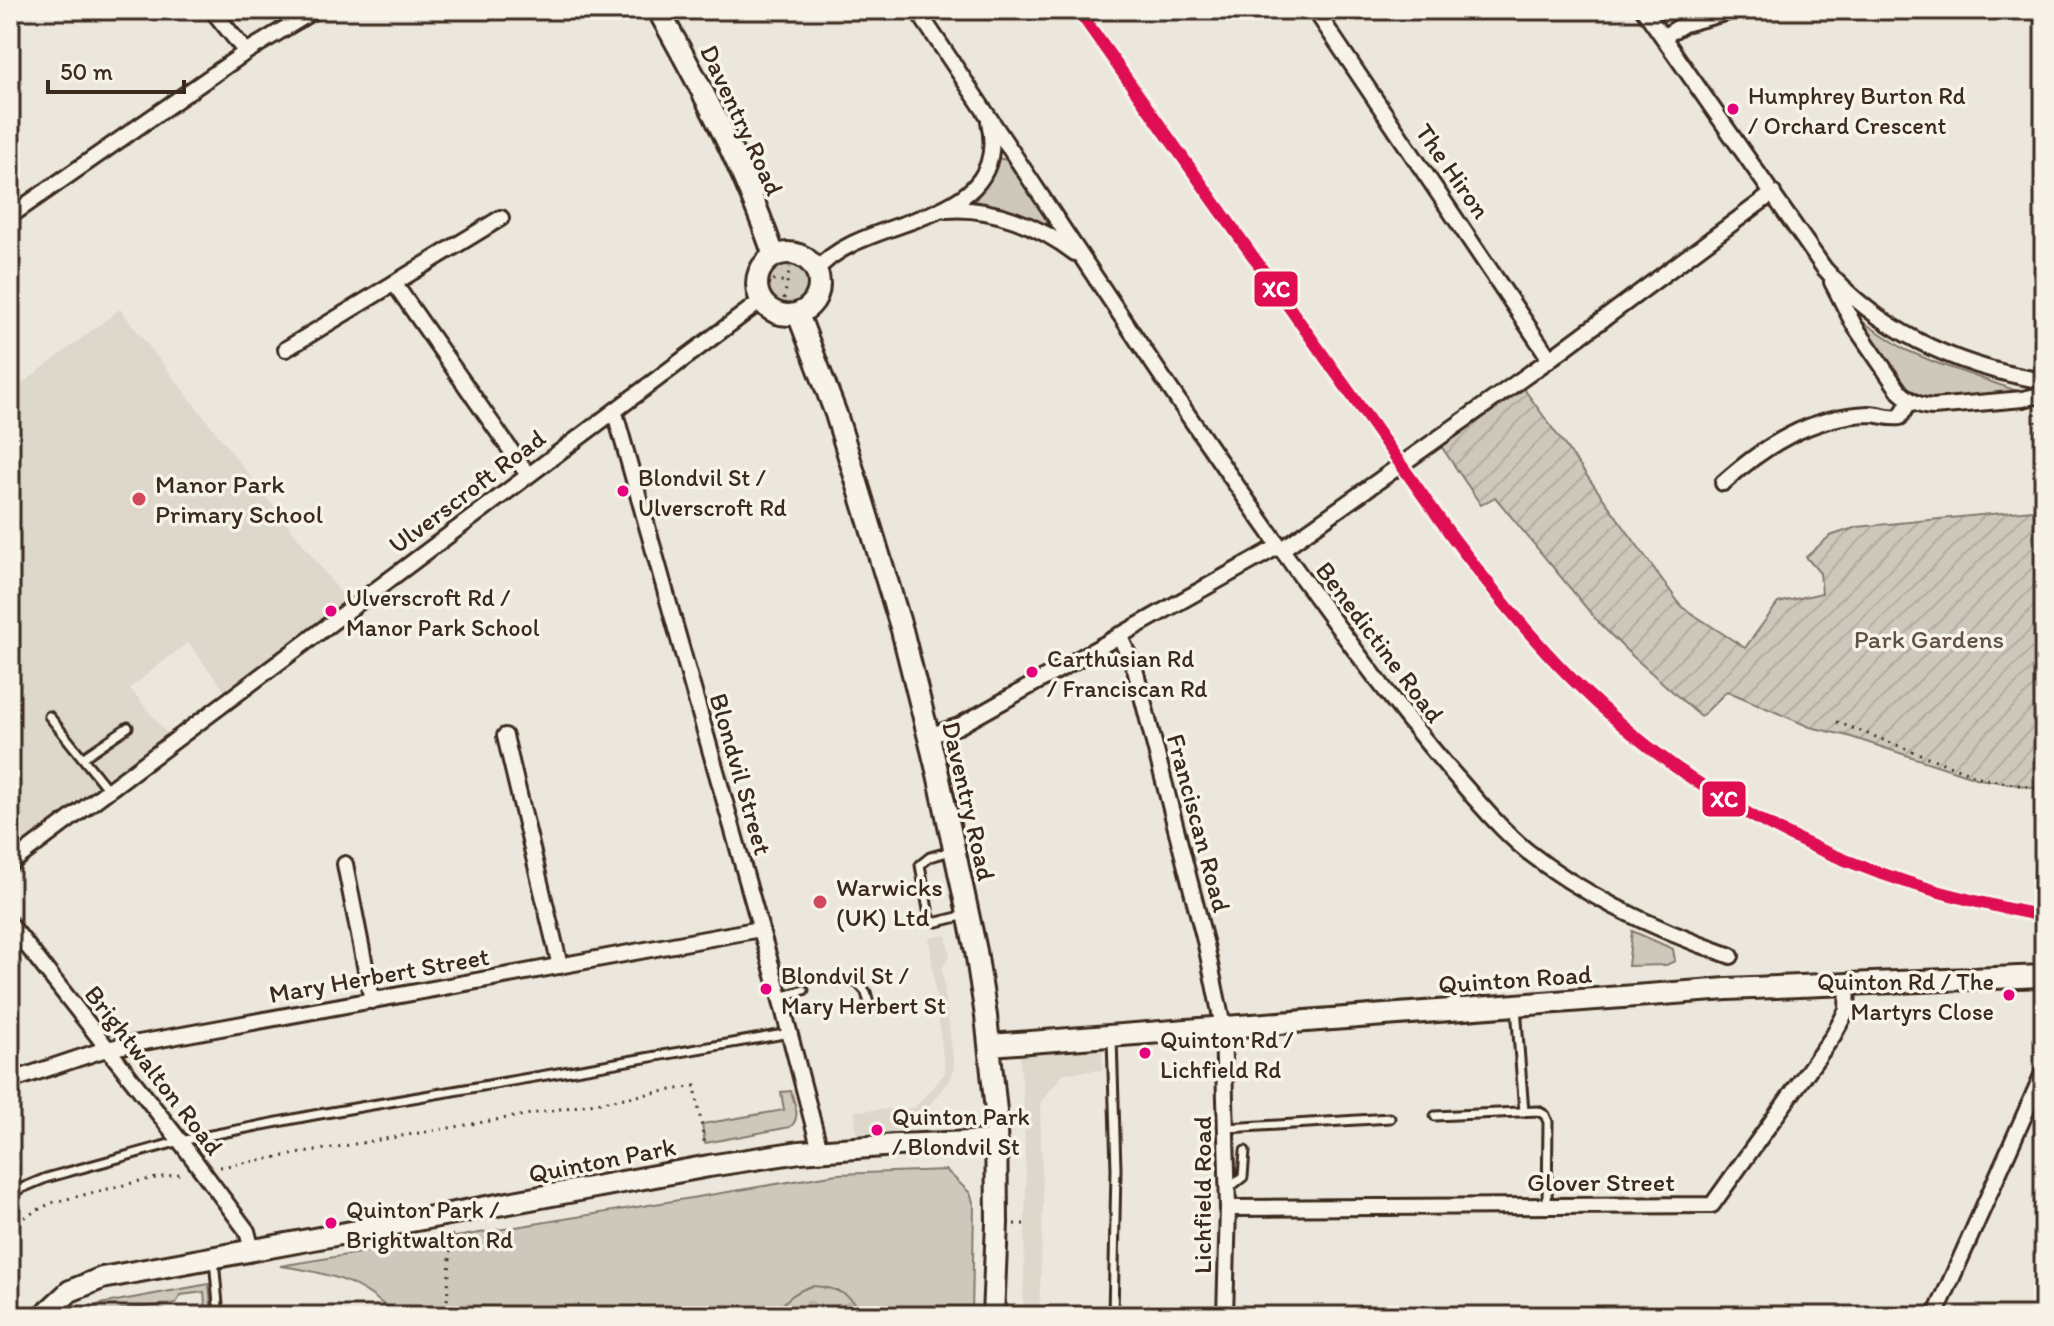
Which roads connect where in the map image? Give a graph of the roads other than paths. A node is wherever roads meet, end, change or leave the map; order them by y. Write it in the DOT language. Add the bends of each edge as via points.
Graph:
graph roads {
  1 [pos="212,10"];
  2 [pos="315,10"];
  3 [pos="658,10"];
  4 [pos="917,10"];
  5 [pos="1315,10"];
  6 [pos="1644,10"];
  7 [pos="1736,10"];
  8 [pos="1663,37"];
  9 [pos="246,52"];
  10 [pos="985,110"];
  11 [pos="1773,193"];
  12 [pos="938,212"];
  13 [pos="10,216"];
  14 [pos="501,218"];
  15 [pos="783,254"];
  16 [pos="1082,259"];
  17 [pos="1824,268"];
  18 [pos="816,271"];
  19 [pos="394,283"];
  20 [pos="761,301"];
  21 [pos="790,314"];
  22 [pos="286,349"];
  23 [pos="1550,359"];
  24 [pos="2044,381"];
  25 [pos="2038,396"];
  26 [pos="1910,401"];
  27 [pos="615,413"];
  28 [pos="528,475"];
  29 [pos="1723,483"];
  30 [pos="1280,548"];
  31 [pos="1119,635"];
  32 [pos="49,716"];
  33 [pos="128,727"];
  34 [pos="505,736"];
  35 [pos="928,736"];
  36 [pos="84,757"];
  37 [pos="109,791"];
  38 [pos="955,850"];
  39 [pos="10,864"];
  40 [pos="345,864"];
  41 [pos="968,915"];
  42 [pos="10,924"];
  43 [pos="760,929"];
  44 [pos="1731,956"];
  45 [pos="560,966"];
  46 [pos="2044,976"];
  47 [pos="835,981"];
  48 [pos="1848,985"];
  49 [pos="804,990"];
  50 [pos="780,997"];
  51 [pos="372,1001"];
  52 [pos="1516,1005"];
  53 [pos="871,1011"];
  54 [pos="1223,1027"];
  55 [pos="790,1033"];
  56 [pos="1112,1036"];
  57 [pos="990,1045"];
  58 [pos="106,1049"];
  59 [pos="2044,1071"];
  60 [pos="10,1081"];
  61 [pos="1524,1112"];
  62 [pos="1435,1116"];
  63 [pos="1390,1118"];
  64 [pos="1227,1128"];
  65 [pos="180,1141"];
  66 [pos="996,1141"];
  67 [pos="820,1150"];
  68 [pos="1245,1151"];
  69 [pos="1228,1190"];
  70 [pos="10,1193"];
  71 [pos="1547,1206"];
  72 [pos="1228,1208"];
  73 [pos="252,1250"];
  74 [pos="214,1257"];
  75 [pos="43,1316"];
  76 [pos="219,1316"];
  77 [pos="993,1316"];
  78 [pos="1113,1316"];
  79 [pos="1225,1316"];
  80 [pos="1935,1316"];
  1 -- 9 [label="street"];
  2 -- 9 [label="street"];
  3 -- 15 [label="street, Daventry Road"];
  4 -- 10 [label="street"];
  5 -- 23 [label="street, The Hiron"];
  6 -- 8 [label="street"];
  7 -- 8 [label="street" via="1684,24"];
  8 -- 11 [label="street"];
  9 -- 13 [label="street"];
  10 -- 12 [label="street, Benedictine Road" via="992,142 986,169 972,190"];
  10 -- 16 [label="street, Benedictine Road"];
  11 -- 17 [label="street"];
  11 -- 23 [label="street"];
  12 -- 16 [label="street, Benedictine Road" via="1003,217 1056,240"];
  12 -- 18 [label="street, Benedictine Road" via="837,252"];
  14 -- 19 [label="street"];
  15 -- 18 [label="street" via="806,258"];
  15 -- 20 [label="street" via="763,264 757,277"];
  16 -- 30 [label="street, Benedictine Road"];
  17 -- 24 [label="street" via="1867,307 1925,345 1976,366"];
  17 -- 26 [label="street" via="1854,325"];
  18 -- 21 [label="street" via="818,293 811,305"];
  19 -- 22 [label="street"];
  19 -- 28 [label="street"];
  20 -- 21 [label="street" via="769,310"];
  20 -- 27 [label="street, Ulverscroft Road"];
  21 -- 35 [label="street, Daventry Road" via="836,414"];
  23 -- 30 [label="street"];
  25 -- 26 [label="street" via="1933,407"];
  26 -- 29 [label="street" via="1900,417 1869,414 1812,424 1754,456"];
  27 -- 28 [label="street, Ulverscroft Road"];
  27 -- 43 [label="street, Blondvil Street"];
  28 -- 37 [label="street, Ulverscroft Road"];
  30 -- 31 [label="street"];
  30 -- 44 [label="street, Benedictine Road" via="1418,735 1525,849 1586,890"];
  31 -- 35 [label="street" via="959,726"];
  31 -- 54 [label="street, Franciscan Road" via="1135,669"];
  32 -- 36 [label="lane"];
  33 -- 36 [label="lane"];
  34 -- 45 [label="street"];
  35 -- 38 [label="street, Daventry Road"];
  36 -- 37 [label="lane"];
  37 -- 39 [label="street, Ulverscroft Road"];
  38 -- 41 [label="street, Daventry Road"];
  38 -- 41 [label="lane" via="920,865 929,915 937,922"];
  40 -- 51 [label="street"];
  41 -- 57 [label="street, Daventry Road"];
  42 -- 58 [label="street, Brightwalton Road"];
  43 -- 45 [label="street, Mary Herbert Street"];
  43 -- 50 [label="street, Blondvil Street"];
  45 -- 51 [label="street, Mary Herbert Street"];
  46 -- 48 [label="street, Quinton Road"];
  47 -- 53 [label="lane" via="857,982"];
  48 -- 52 [label="street, Quinton Road"];
  48 -- 71 [label="street, Glover Street" via="1847,1010 1833,1036 1712,1205"];
  49 -- 50 [label="lane"];
  50 -- 55 [label="street, Blondvil Street"];
  51 -- 58 [label="street, Mary Herbert Street"];
  52 -- 54 [label="street, Quinton Road"];
  52 -- 61 [label="lane"];
  54 -- 56 [label="street, Quinton Road"];
  54 -- 64 [label="street, Lichfield Road"];
  55 -- 65 [label="lane"];
  55 -- 67 [label="street, Blondvil Street"];
  56 -- 57 [label="street, Quinton Road"];
  56 -- 78 [label="lane"];
  57 -- 66 [label="street, Daventry Road"];
  58 -- 60 [label="street, Mary Herbert Street"];
  58 -- 65 [label="street, Brightwalton Road"];
  59 -- 80 [label="street"];
  61 -- 62 [label="lane"];
  61 -- 71 [label="lane" via="1538,1111 1548,1122"];
  63 -- 64 [label="lane"];
  64 -- 69 [label="street, Lichfield Road"];
  65 -- 70 [label="lane"];
  65 -- 73 [label="street, Brightwalton Road" via="247,1231"];
  66 -- 67 [label="street, Quinton Park"];
  66 -- 77 [label="street, Daventry Road"];
  67 -- 73 [label="street, Quinton Park"];
  68 -- 69 [label="lane" via="1243,1177"];
  69 -- 72 [label="street, Lichfield Road"];
  71 -- 72 [label="street, Glover Street"];
  72 -- 79 [label="street, Lichfield Road"];
  73 -- 74 [label="street, Quinton Park"];
  74 -- 75 [label="street, Quinton Park" via="89,1282 70,1291"];
  74 -- 76 [label="lane"];
}
